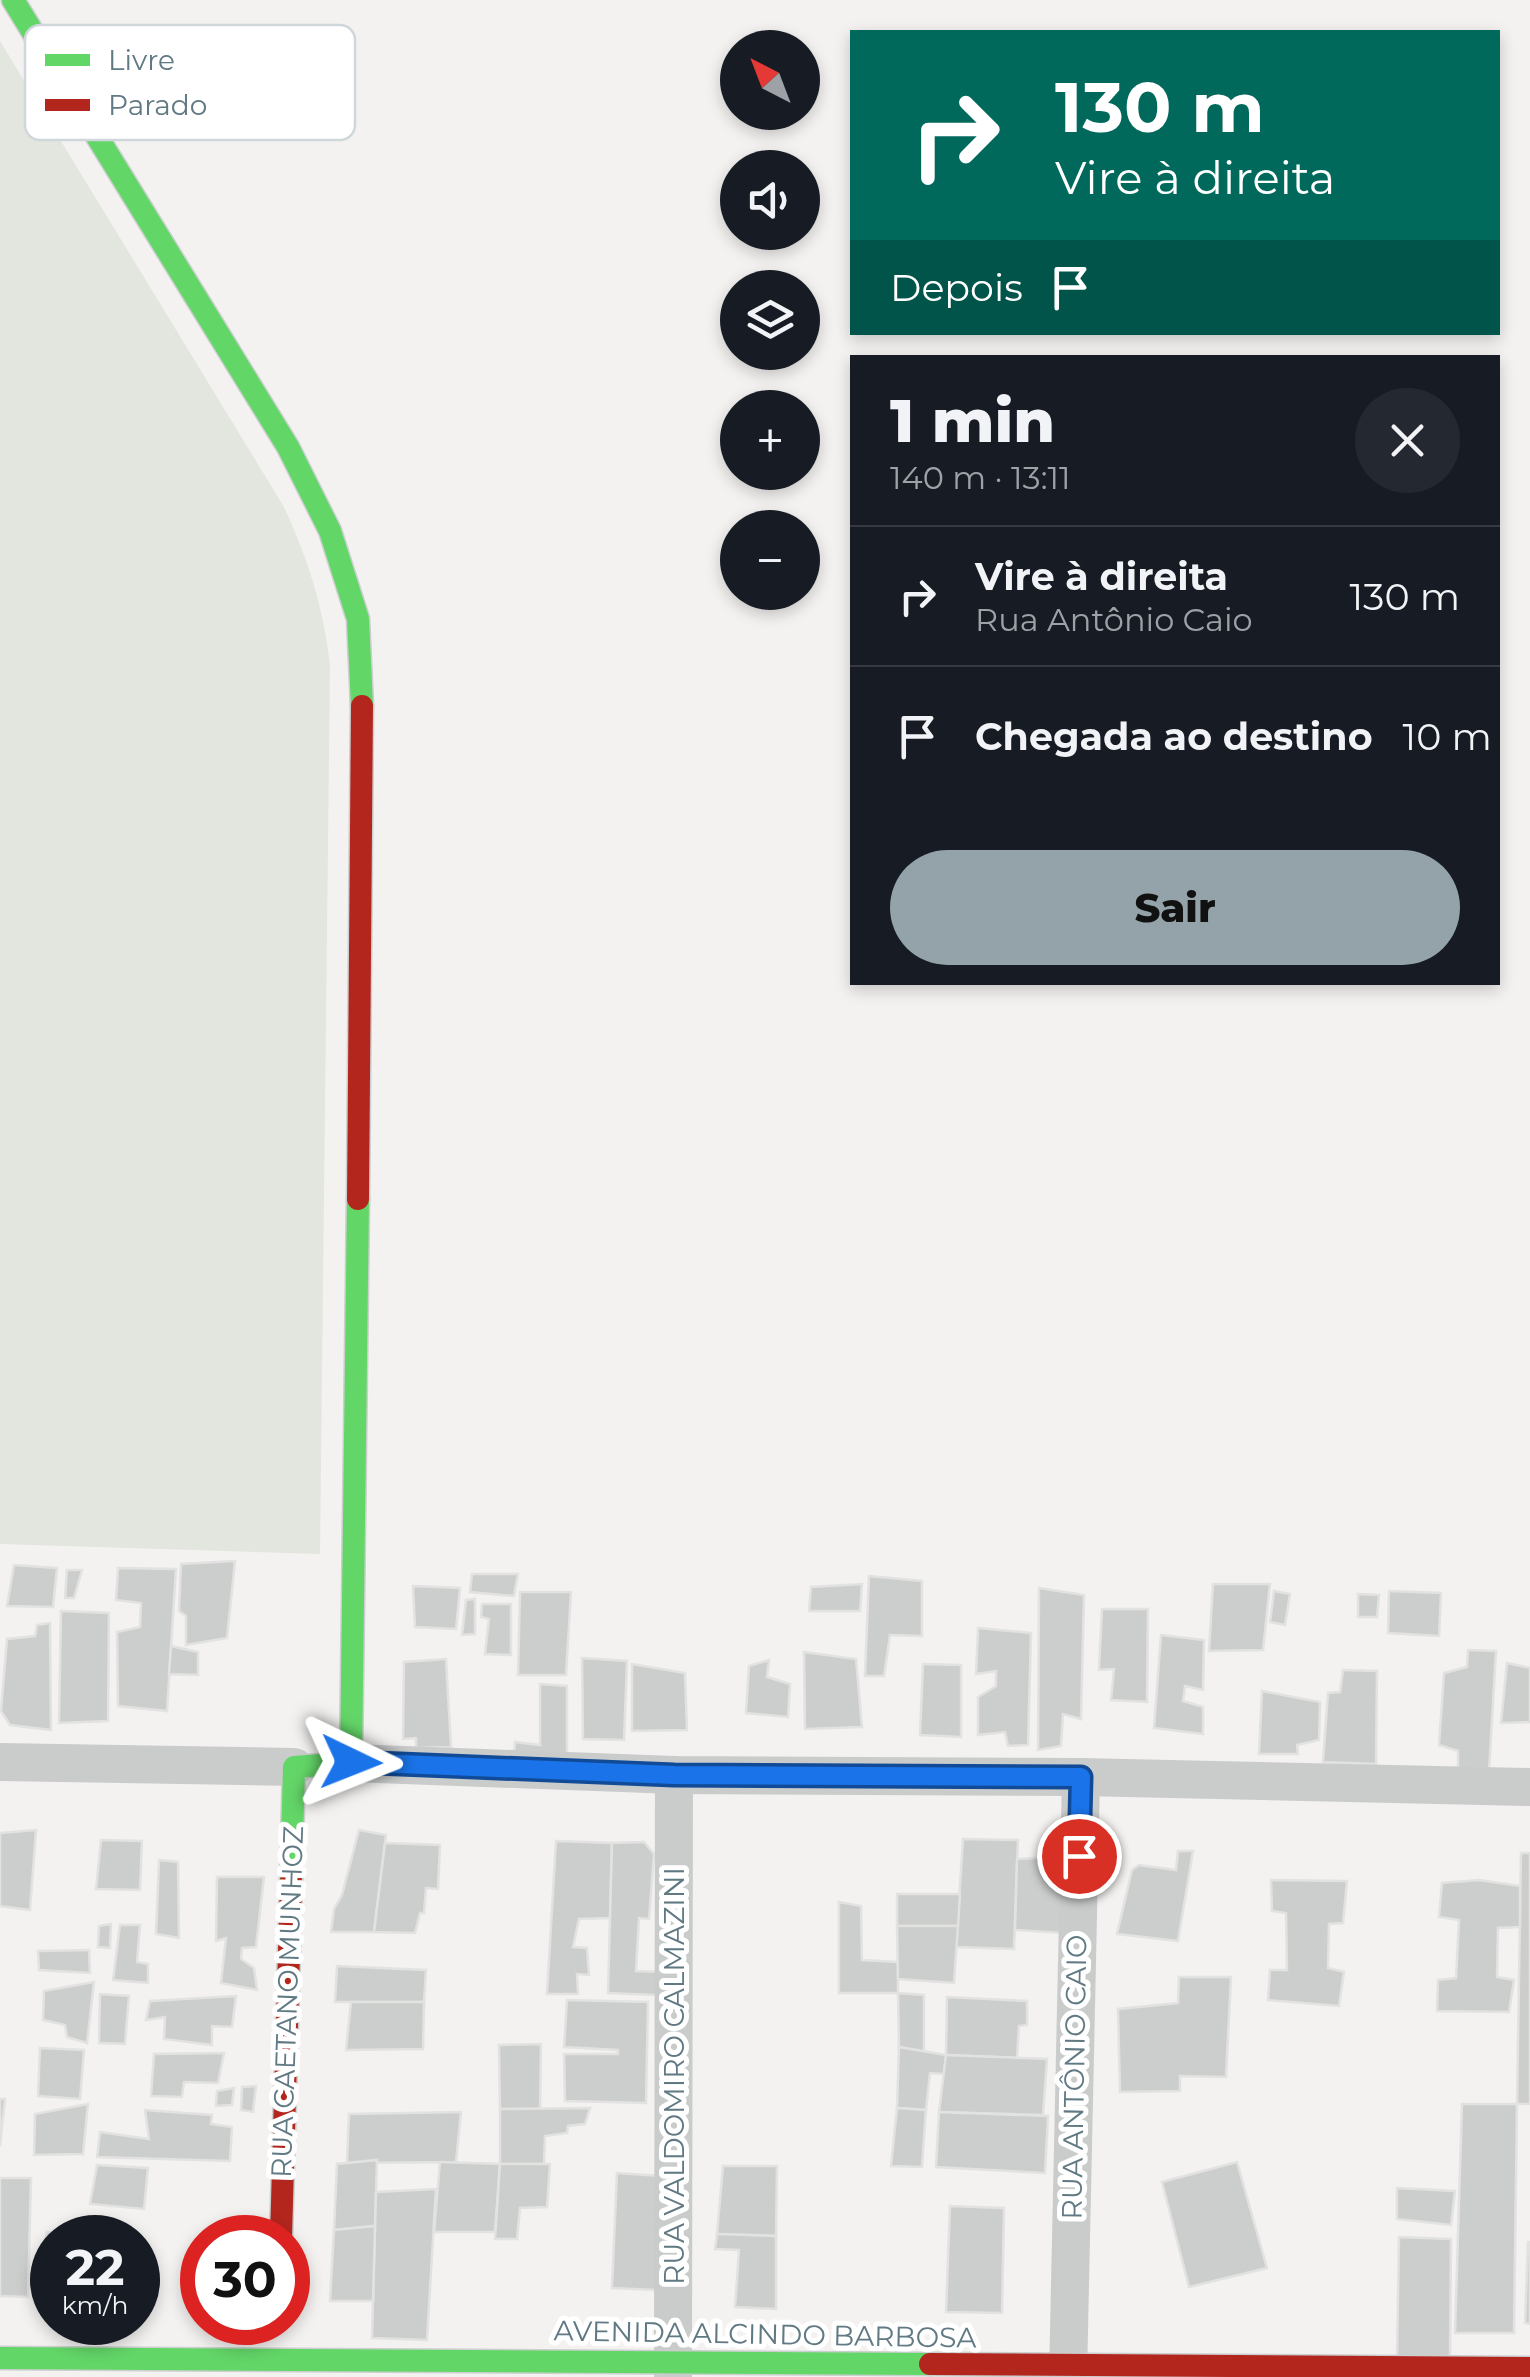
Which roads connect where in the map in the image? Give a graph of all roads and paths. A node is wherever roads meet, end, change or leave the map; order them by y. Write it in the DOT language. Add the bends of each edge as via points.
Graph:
graph roads {
  1 [pos="13,0"];
  2 [pos="28,25"];
  3 [pos="99,140"];
  4 [pos="0,1762"];
  5 [pos="351,1762"];
  6 [pos="294,1767"];
  7 [pos="674,1775"];
  8 [pos="1081,1777"];
  9 [pos="1530,1787"];
  10 [pos="282,2215"];
  11 [pos="0,2358"];
  12 [pos="278,2360"];
  13 [pos="1530,2368"];
  14 [pos="674,2369"];
  15 [pos="1068,2372"];
  16 [pos="1472,2372"];
  1 -- 2 [label="street"];
  3 -- 5 [label="street" via="288,447 330,530 358,618 362,930"];
  4 -- 6 [label="street"];
  5 -- 6 [label="street"];
  5 -- 7 [label="street"];
  6 -- 10 [label="street, RUA CAETANO MUNHOZ"];
  7 -- 8 [label="street"];
  7 -- 14 [label="street, RUA VALDOMIRO CALMAZINI"];
  8 -- 9 [label="street"];
  8 -- 15 [label="street, RUA ANTÔNIO CAIO"];
  11 -- 12 [label="street, AVENIDA ALCINDO BARBOSA"];
  12 -- 14 [label="street, AVENIDA ALCINDO BARBOSA"];
  13 -- 16 [label="street, AVENIDA ALCINDO BARBOSA"];
  14 -- 15 [label="street, AVENIDA ALCINDO BARBOSA"];
  15 -- 16 [label="street, AVENIDA ALCINDO BARBOSA"];
}
